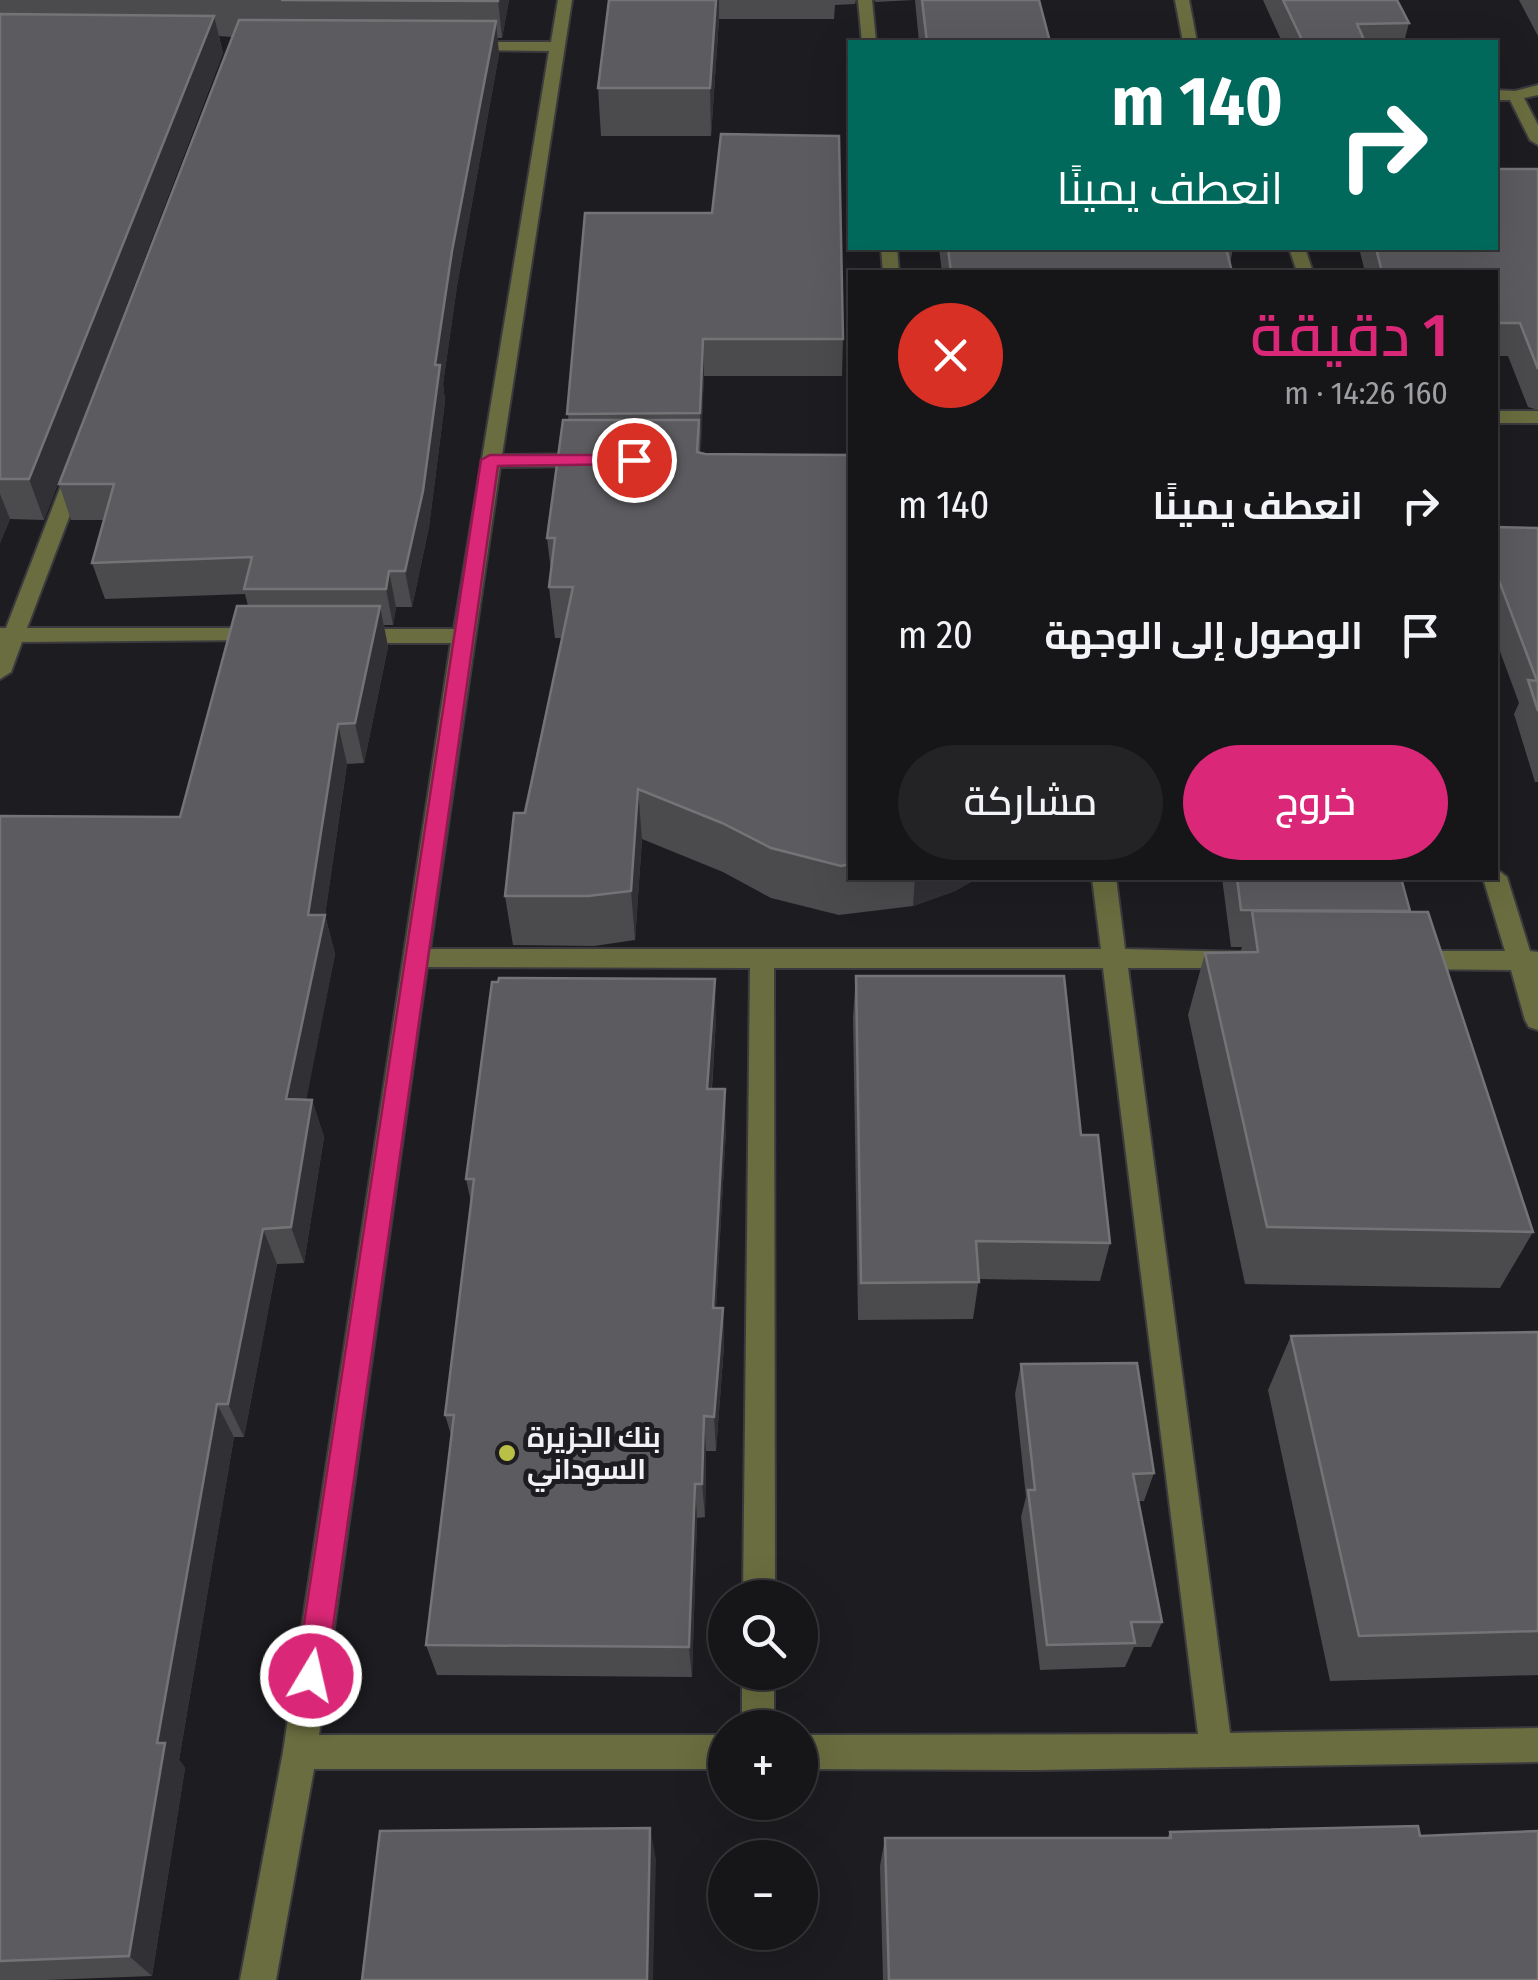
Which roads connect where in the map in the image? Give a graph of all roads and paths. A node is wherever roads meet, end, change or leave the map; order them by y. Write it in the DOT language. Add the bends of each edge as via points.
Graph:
graph roads {
  1 [pos="565,0"];
  2 [pos="866,0"];
  3 [pos="1182,0"];
  4 [pos="870,40"];
  5 [pos="1190,40"];
  6 [pos="445,46"];
  7 [pos="559,47"];
  8 [pos="1538,90"];
  9 [pos="1498,95"];
  10 [pos="1516,96"];
  11 [pos="1538,140"];
  12 [pos="1498,417"];
  13 [pos="1538,418"];
  14 [pos="84,450"];
  15 [pos="490,460"];
  16 [pos="604,460"];
  17 [pos="7,634"];
  18 [pos="288,636"];
  19 [pos="327,636"];
  20 [pos="463,636"];
  21 [pos="0,672"];
  22 [pos="1104,880"];
  23 [pos="1496,880"];
  24 [pos="419,958"];
  25 [pos="762,958"];
  26 [pos="1113,959"];
  27 [pos="1268,960"];
  28 [pos="1385,960"];
  29 [pos="1529,961"];
  30 [pos="1538,1020"];
  31 [pos="758,1580"];
  32 [pos="1538,1745"];
  33 [pos="1216,1750"];
  34 [pos="300,1752"];
  35 [pos="708,1752"];
  36 [pos="818,1752"];
  37 [pos="258,1980"];
  1 -- 7 [label="street"];
  2 -- 4 [label="street"];
  3 -- 5 [label="street"];
  6 -- 7 [label="street"];
  7 -- 15 [label="street"];
  8 -- 10 [label="street"];
  9 -- 10 [label="street"];
  10 -- 11 [label="street"];
  12 -- 13 [label="street"];
  14 -- 17 [label="street"];
  15 -- 16 [label="street"];
  15 -- 20 [label="street"];
  17 -- 18 [label="street"];
  17 -- 21 [label="street"];
  19 -- 20 [label="street"];
  20 -- 24 [label="street"];
  22 -- 26 [label="street"];
  23 -- 29 [label="street"];
  24 -- 25 [label="street"];
  24 -- 34 [label="street"];
  25 -- 26 [label="street"];
  25 -- 31 [label="street"];
  26 -- 27 [label="street"];
  26 -- 33 [label="street"];
  28 -- 29 [label="street"];
  29 -- 30 [label="street"];
  32 -- 33 [label="street"];
  33 -- 36 [label="street"];
  34 -- 35 [label="street"];
  34 -- 37 [label="street"];
}
